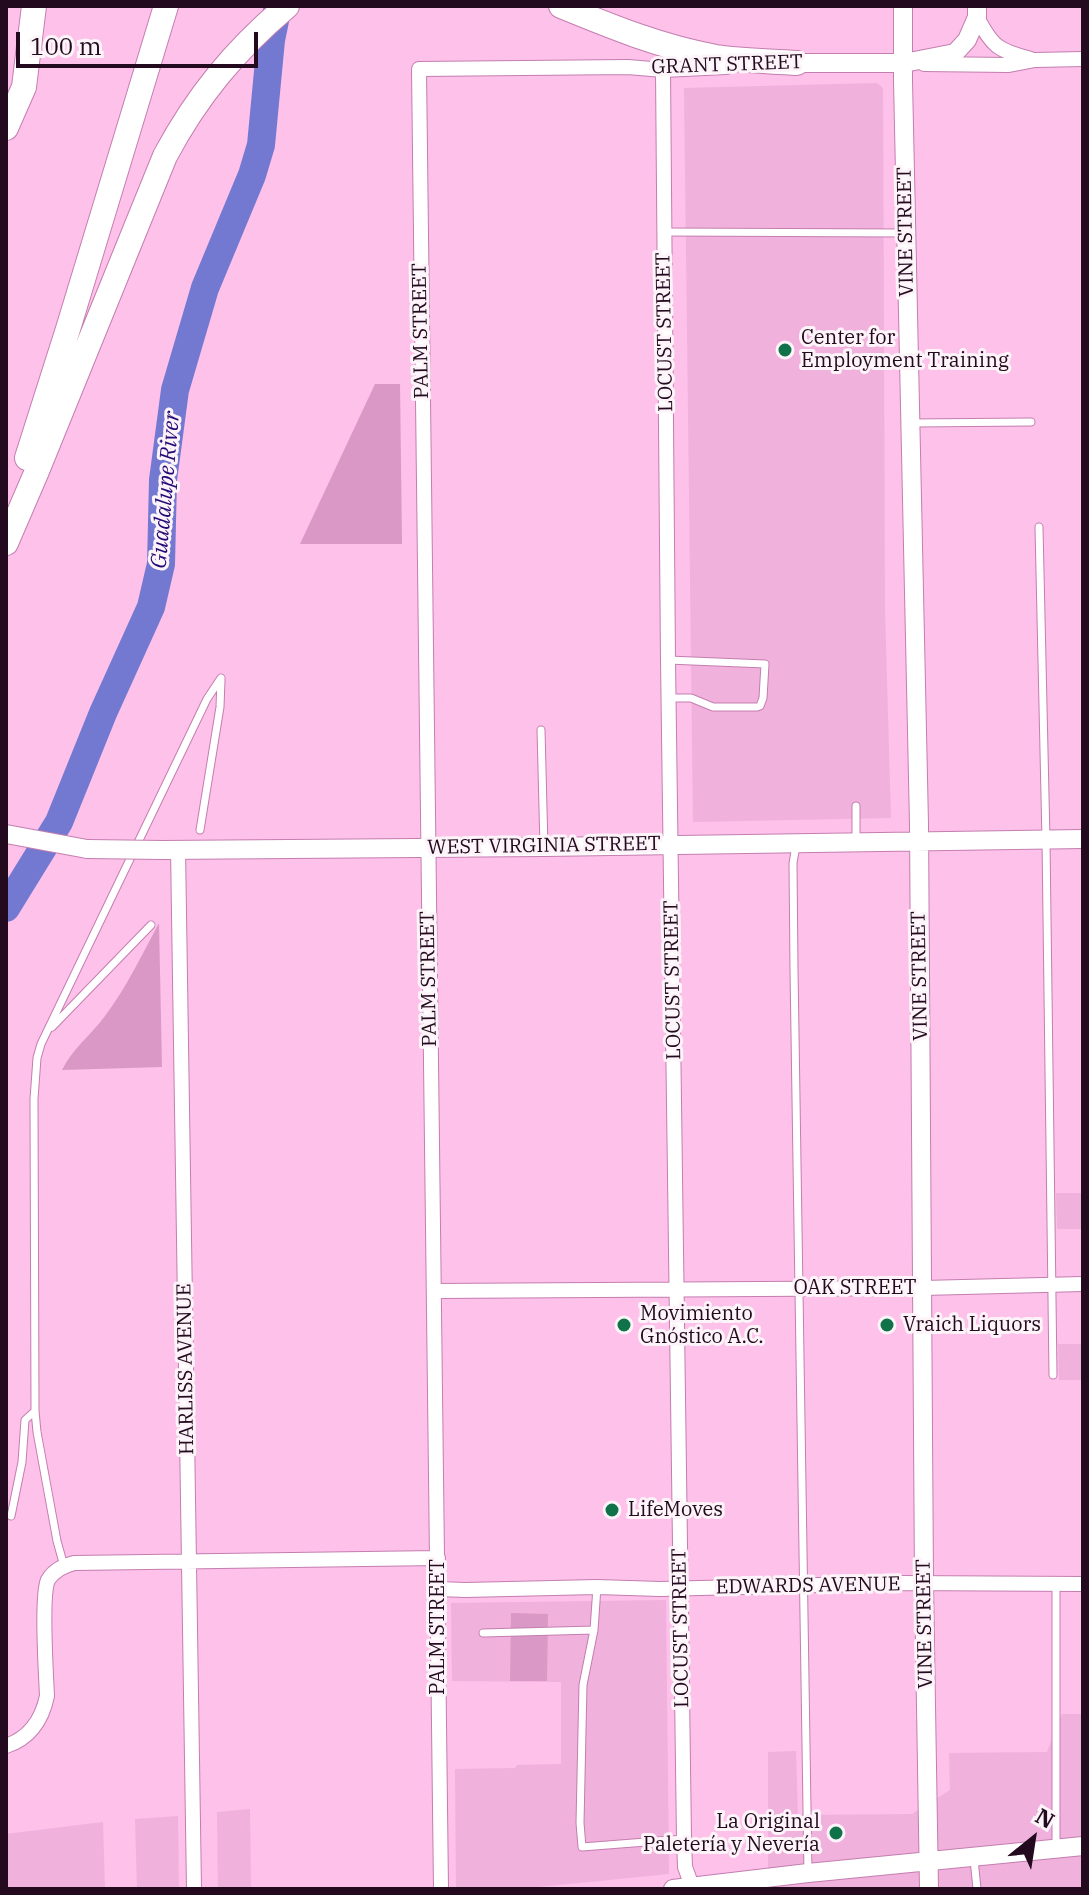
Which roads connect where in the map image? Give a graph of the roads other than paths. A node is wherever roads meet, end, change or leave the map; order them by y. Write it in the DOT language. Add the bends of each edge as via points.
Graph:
graph roads {
  1 [pos="34,6"];
  2 [pos="166,6"];
  3 [pos="287,6"];
  4 [pos="561,6"];
  5 [pos="903,6"];
  6 [pos="977,11"];
  7 [pos="1083,59"];
  8 [pos="1035,60"];
  9 [pos="797,63"];
  10 [pos="904,63"];
  11 [pos="419,69"];
  12 [pos="663,70"];
  13 [pos="6,128"];
  14 [pos="664,232"];
  15 [pos="906,233"];
  16 [pos="1031,422"];
  17 [pos="910,423"];
  18 [pos="6,517"];
  19 [pos="1039,527"];
  20 [pos="6,543"];
  21 [pos="668,660"];
  22 [pos="669,698"];
  23 [pos="541,730"];
  24 [pos="856,806"];
  25 [pos="200,830"];
  26 [pos="6,834"];
  27 [pos="1083,839"];
  28 [pos="1046,840"];
  29 [pos="919,841"];
  30 [pos="856,843"];
  31 [pos="671,844"];
  32 [pos="796,844"];
  33 [pos="544,847"];
  34 [pos="428,848"];
  35 [pos="171,849"];
  36 [pos="151,925"];
  37 [pos="48,1031"];
  38 [pos="1053,1284"];
  39 [pos="1083,1284"];
  40 [pos="800,1288"];
  41 [pos="923,1288"];
  42 [pos="677,1289"];
  43 [pos="435,1291"];
  44 [pos="1053,1375"];
  45 [pos="35,1411"];
  46 [pos="11,1516"];
  47 [pos="438,1558"];
  48 [pos="189,1562"];
  49 [pos="59,1569"];
  50 [pos="924,1584"];
  51 [pos="1083,1584"];
  52 [pos="803,1585"];
  53 [pos="1056,1585"];
  54 [pos="597,1587"];
  55 [pos="681,1588"];
  56 [pos="438,1589"];
  57 [pos="594,1630"];
  58 [pos="483,1633"];
  59 [pos="6,1746"];
  60 [pos="684,1839"];
  61 [pos="1083,1846"];
  62 [pos="1056,1848"];
  63 [pos="974,1857"];
  64 [pos="929,1862"];
  65 [pos="808,1873"];
  66 [pos="686,1888"];
  67 [pos="194,1889"];
  68 [pos="441,1889"];
  69 [pos="929,1889"];
  70 [pos="977,1889"];
  1 -- 13 [label="highway" via="24,87"];
  2 -- 18 [label="highway"];
  3 -- 20 [label="highway" via="226,64 165,156"];
  4 -- 9 [label="highway" via="663,45 720,57"];
  5 -- 10 [label="main road, VINE STREET"];
  6 -- 8 [label="street, GRANT STREET" via="989,39 1009,54"];
  6 -- 10 [label="main road" via="967,40 955,53"];
  7 -- 8 [label="street, GRANT STREET"];
  8 -- 10 [label="street, GRANT STREET" via="1009,65"];
  9 -- 10 [label="main road, GRANT STREET"];
  9 -- 12 [label="street, GRANT STREET"];
  10 -- 15 [label="main road, VINE STREET"];
  11 -- 12 [label="street, GRANT STREET"];
  11 -- 34 [label="street, PALM STREET"];
  12 -- 14 [label="street, LOCUST STREET"];
  14 -- 15 [label="lane"];
  14 -- 21 [label="street, LOCUST STREET"];
  15 -- 17 [label="main road, VINE STREET"];
  16 -- 17 [label="lane"];
  17 -- 29 [label="main road, VINE STREET"];
  19 -- 28 [label="lane"];
  21 -- 22 [label="street, LOCUST STREET"];
  21 -- 22 [label="lane" via="765,664 760,706 713,707 691,698"];
  22 -- 31 [label="street, LOCUST STREET"];
  23 -- 33 [label="lane"];
  24 -- 30 [label="lane"];
  25 -- 37 [label="lane" via="221,678"];
  26 -- 35 [label="main road, WEST VIRGINIA STREET, bridge" via="87,849"];
  27 -- 28 [label="main road, WEST VIRGINIA STREET"];
  28 -- 29 [label="main road, WEST VIRGINIA STREET"];
  28 -- 38 [label="lane"];
  29 -- 30 [label="main road, WEST VIRGINIA STREET"];
  29 -- 41 [label="main road, VINE STREET"];
  30 -- 32 [label="main road, WEST VIRGINIA STREET"];
  31 -- 32 [label="main road, WEST VIRGINIA STREET"];
  31 -- 33 [label="main road, WEST VIRGINIA STREET"];
  31 -- 42 [label="street, LOCUST STREET"];
  32 -- 40 [label="lane"];
  33 -- 34 [label="main road, WEST VIRGINIA STREET"];
  34 -- 35 [label="main road, WEST VIRGINIA STREET"];
  34 -- 43 [label="street, PALM STREET"];
  35 -- 48 [label="street, HARLISS AVENUE"];
  36 -- 37 [label="lane"];
  37 -- 45 [label="lane" via="37,1058 34,1099"];
  38 -- 39 [label="street, OAK STREET"];
  38 -- 41 [label="street, OAK STREET"];
  38 -- 44 [label="lane"];
  40 -- 41 [label="street, OAK STREET"];
  40 -- 42 [label="street, OAK STREET"];
  40 -- 52 [label="lane"];
  41 -- 50 [label="main road, VINE STREET"];
  42 -- 43 [label="street, OAK STREET"];
  42 -- 55 [label="street, LOCUST STREET"];
  43 -- 47 [label="street, PALM STREET"];
  45 -- 46 [label="lane" via="25,1420"];
  45 -- 49 [label="lane"];
  47 -- 48 [label="street"];
  47 -- 56 [label="street, PALM STREET"];
  48 -- 49 [label="street" via="74,1563"];
  48 -- 67 [label="street, HARLISS AVENUE"];
  49 -- 59 [label="street" via="45,1589 45,1706 28,1734"];
  50 -- 52 [label="street, EDWARDS AVENUE"];
  50 -- 53 [label="street, EDWARDS AVENUE"];
  50 -- 64 [label="main road, VINE STREET"];
  51 -- 53 [label="street, EDWARDS AVENUE"];
  52 -- 55 [label="street, EDWARDS AVENUE"];
  52 -- 65 [label="lane"];
  53 -- 62 [label="lane"];
  54 -- 55 [label="street, EDWARDS AVENUE"];
  54 -- 56 [label="street, EDWARDS AVENUE"];
  54 -- 57 [label="lane"];
  55 -- 60 [label="street, LOCUST STREET"];
  56 -- 68 [label="street, PALM STREET"];
  57 -- 58 [label="lane"];
  57 -- 60 [label="lane" via="583,1685 582,1847"];
  60 -- 66 [label="street, LOCUST STREET"];
  61 -- 62 [label="main road"];
  62 -- 63 [label="main road"];
  63 -- 64 [label="main road"];
  63 -- 70 [label="lane"];
  64 -- 65 [label="main road"];
  64 -- 69 [label="main road, VINE STREET"];
  65 -- 66 [label="main road"];
}
